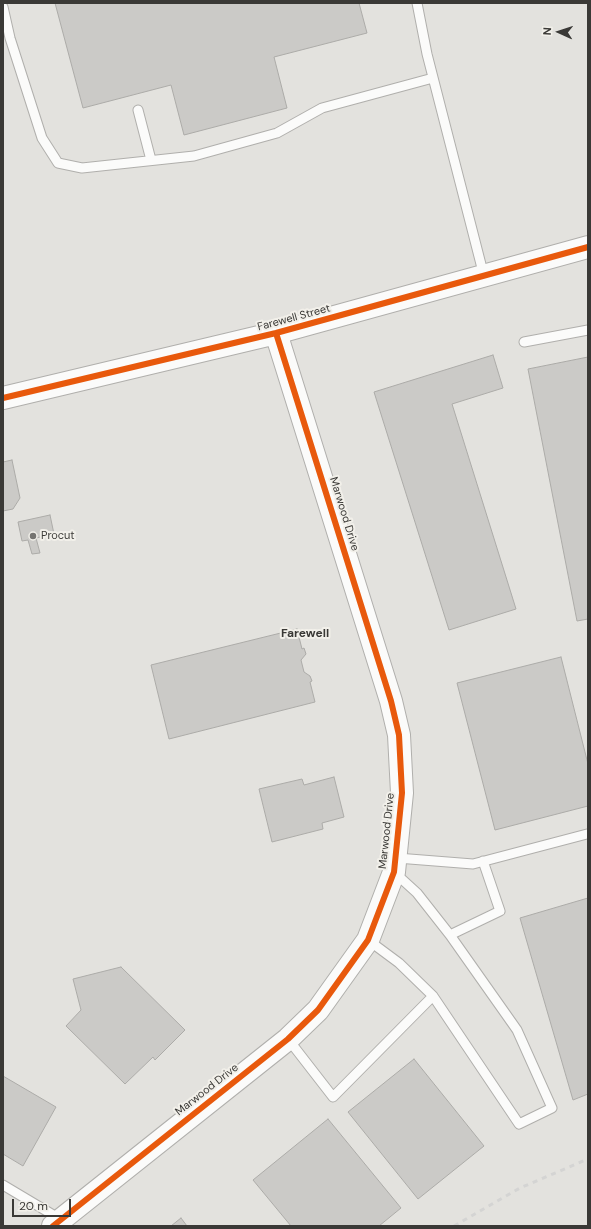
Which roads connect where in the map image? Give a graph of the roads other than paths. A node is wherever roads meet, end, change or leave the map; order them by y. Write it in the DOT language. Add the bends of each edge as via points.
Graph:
graph roads {
  1 [pos="417,3"];
  2 [pos="3,7"];
  3 [pos="433,78"];
  4 [pos="138,110"];
  5 [pos="151,160"];
  6 [pos="588,247"];
  7 [pos="484,276"];
  8 [pos="588,330"];
  9 [pos="276,333"];
  10 [pos="524,342"];
  11 [pos="3,398"];
  12 [pos="587,834"];
  13 [pos="484,861"];
  14 [pos="395,865"];
  15 [pos="450,935"];
  16 [pos="368,940"];
  17 [pos="433,996"];
  18 [pos="288,1039"];
  19 [pos="3,1185"];
  20 [pos="57,1223"];
  1 -- 3 [label="lane"];
  2 -- 5 [label="lane" via="10,38 42,138 58,162 82,168"];
  3 -- 5 [label="lane" via="322,108 277,133 194,156"];
  3 -- 7 [label="lane"];
  4 -- 5 [label="lane"];
  6 -- 7 [label="street, Farewell Street"];
  7 -- 9 [label="street, Farewell Street"];
  8 -- 10 [label="lane"];
  9 -- 11 [label="street, Farewell Street"];
  9 -- 14 [label="street, Marwood Drive" via="391,701 399,735 402,793"];
  12 -- 13 [label="lane"];
  13 -- 14 [label="lane" via="473,864"];
  13 -- 15 [label="lane" via="500,911"];
  14 -- 15 [label="lane"];
  14 -- 16 [label="street, Marwood Drive"];
  15 -- 17 [label="lane" via="517,1030 552,1108 519,1124"];
  16 -- 17 [label="lane" via="399,963"];
  16 -- 18 [label="street, Marwood Drive" via="318,1010"];
  17 -- 18 [label="lane" via="333,1097"];
  18 -- 20 [label="street, Marwood Drive"];
  19 -- 20 [label="lane"];
}
